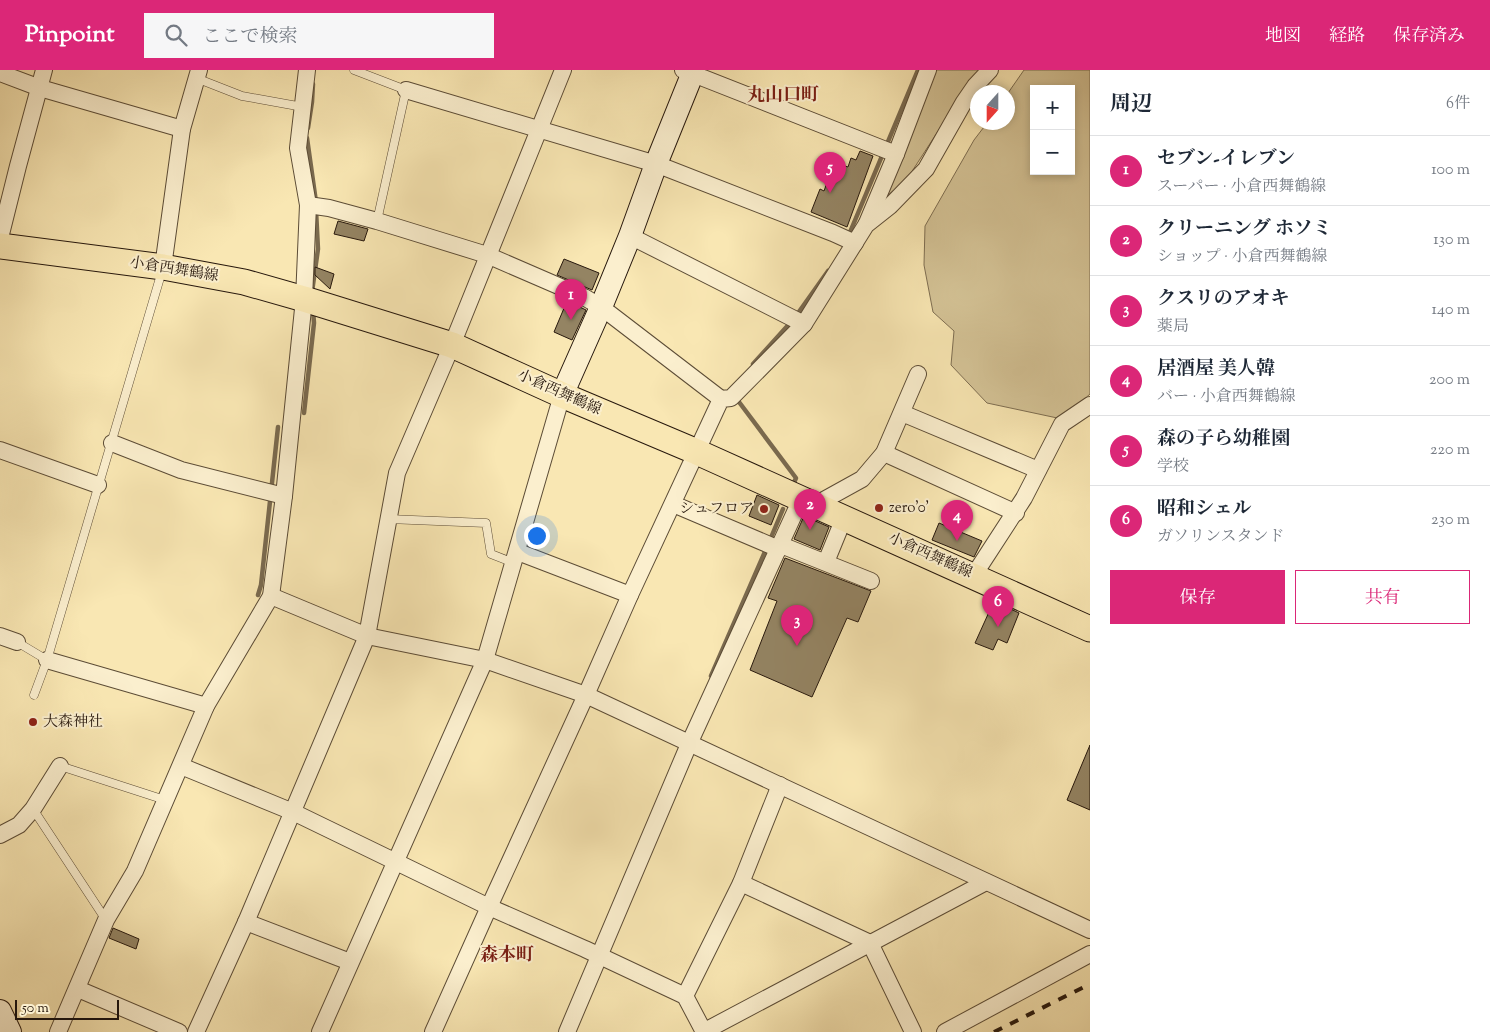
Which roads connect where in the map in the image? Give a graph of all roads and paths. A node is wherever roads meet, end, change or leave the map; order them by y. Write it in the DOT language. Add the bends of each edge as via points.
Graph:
graph roads {
  1 [pos="44,70"];
  2 [pos="307,70"];
  3 [pos="354,70"];
  4 [pos="563,70"];
  5 [pos="928,70"];
  6 [pos="990,70"];
  7 [pos="690,71"];
  8 [pos="0,73"];
  9 [pos="197,74"];
  10 [pos="40,88"];
  11 [pos="406,90"];
  12 [pos="303,107"];
  13 [pos="182,129"];
  14 [pos="538,129"];
  15 [pos="888,151"];
  16 [pos="656,164"];
  17 [pos="310,205"];
  18 [pos="377,220"];
  19 [pos="866,226"];
  20 [pos="630,236"];
  21 [pos="0,238"];
  22 [pos="852,242"];
  23 [pos="0,246"];
  24 [pos="487,255"];
  25 [pos="163,267"];
  26 [pos="304,299"];
  27 [pos="601,306"];
  28 [pos="796,321"];
  29 [pos="452,345"];
  30 [pos="918,374"];
  31 [pos="562,395"];
  32 [pos="732,395"];
  33 [pos="1090,405"];
  34 [pos="902,413"];
  35 [pos="112,443"];
  36 [pos="0,450"];
  37 [pos="697,452"];
  38 [pos="884,453"];
  39 [pos="1038,470"];
  40 [pos="98,485"];
  41 [pos="284,496"];
  42 [pos="808,502"];
  43 [pos="673,504"];
  44 [pos="1016,513"];
  45 [pos="844,518"];
  46 [pos="388,519"];
  47 [pos="775,546"];
  48 [pos="516,557"];
  49 [pos="826,562"];
  50 [pos="974,575"];
  51 [pos="871,581"];
  52 [pos="630,595"];
  53 [pos="271,596"];
  54 [pos="1090,629"];
  55 [pos="0,636"];
  56 [pos="368,636"];
  57 [pos="17,642"];
  58 [pos="46,660"];
  59 [pos="485,660"];
  60 [pos="34,695"];
  61 [pos="586,695"];
  62 [pos="206,706"];
  63 [pos="689,744"];
  64 [pos="60,766"];
  65 [pos="181,766"];
  66 [pos="780,785"];
  67 [pos="165,800"];
  68 [pos="33,809"];
  69 [pos="293,812"];
  70 [pos="0,835"];
  71 [pos="396,861"];
  72 [pos="986,882"];
  73 [pos="741,883"];
  74 [pos="489,907"];
  75 [pos="106,920"];
  76 [pos="246,922"];
  77 [pos="1090,930"];
  78 [pos="870,943"];
  79 [pos="593,953"];
  80 [pos="1090,954"];
  81 [pos="350,962"];
  82 [pos="78,989"];
  83 [pos="685,996"];
  84 [pos="0,1011"];
  85 [pos="10,1032"];
  86 [pos="58,1032"];
  87 [pos="179,1032"];
  88 [pos="196,1032"];
  89 [pos="320,1032"];
  90 [pos="433,1032"];
  91 [pos="567,1032"];
  92 [pos="703,1032"];
  93 [pos="913,1032"];
  94 [pos="945,1032"];
  1 -- 10 [label="street"];
  2 -- 12 [label="street"];
  3 -- 11 [label="lane"];
  4 -- 14 [label="street"];
  5 -- 15 [label="street"];
  6 -- 19 [label="street" via="964,102 926,169"];
  7 -- 15 [label="street"];
  7 -- 16 [label="street"];
  8 -- 10 [label="street"];
  9 -- 12 [label="lane" via="242,96"];
  9 -- 13 [label="street"];
  10 -- 13 [label="street"];
  10 -- 21 [label="street"];
  11 -- 14 [label="street"];
  11 -- 18 [label="lane"];
  12 -- 17 [label="street" via="298,148"];
  13 -- 25 [label="street"];
  14 -- 16 [label="street"];
  14 -- 24 [label="street"];
  15 -- 19 [label="street"];
  16 -- 20 [label="street"];
  16 -- 22 [label="street"];
  17 -- 18 [label="street"];
  17 -- 26 [label="street"];
  18 -- 24 [label="street"];
  19 -- 22 [label="street"];
  20 -- 27 [label="street"];
  20 -- 28 [label="street"];
  22 -- 28 [label="street"];
  23 -- 25 [label="main road, 小倉西舞鶴線"];
  24 -- 27 [label="street"];
  24 -- 29 [label="street"];
  25 -- 26 [label="main road, 小倉西舞鶴線" via="244,282"];
  25 -- 35 [label="lane"];
  26 -- 29 [label="main road, 小倉西舞鶴線"];
  26 -- 41 [label="street"];
  27 -- 31 [label="street"];
  27 -- 32 [label="street"];
  28 -- 32 [label="street"];
  29 -- 31 [label="main road, 小倉西舞鶴線"];
  29 -- 46 [label="street" via="397,473"];
  30 -- 34 [label="street"];
  31 -- 37 [label="main road, 小倉西舞鶴線"];
  31 -- 48 [label="street"];
  32 -- 37 [label="street"];
  33 -- 39 [label="street" via="1062,424"];
  34 -- 38 [label="street"];
  34 -- 39 [label="street"];
  35 -- 40 [label="lane"];
  35 -- 41 [label="street" via="181,470"];
  36 -- 40 [label="street"];
  37 -- 42 [label="main road, 小倉西舞鶴線"];
  37 -- 43 [label="street"];
  38 -- 42 [label="street" via="862,479"];
  38 -- 44 [label="street"];
  39 -- 44 [label="street"];
  40 -- 58 [label="lane"];
  41 -- 53 [label="street"];
  42 -- 45 [label="main road, 小倉西舞鶴線"];
  42 -- 47 [label="street"];
  43 -- 47 [label="street"];
  43 -- 52 [label="street"];
  44 -- 50 [label="street"];
  45 -- 49 [label="street"];
  45 -- 50 [label="main road, 小倉西舞鶴線"];
  46 -- 48 [label="lane" via="486,524 491,554"];
  46 -- 56 [label="street"];
  47 -- 49 [label="street"];
  47 -- 63 [label="street"];
  48 -- 52 [label="street"];
  48 -- 59 [label="street"];
  49 -- 51 [label="street"];
  50 -- 54 [label="main road, 小倉西舞鶴線"];
  52 -- 61 [label="street"];
  53 -- 56 [label="street"];
  53 -- 62 [label="street"];
  55 -- 57 [label="street"];
  56 -- 59 [label="street"];
  56 -- 69 [label="street"];
  57 -- 58 [label="lane"];
  58 -- 60 [label="lane"];
  58 -- 62 [label="street"];
  59 -- 61 [label="street"];
  59 -- 71 [label="street"];
  61 -- 63 [label="street"];
  61 -- 74 [label="street"];
  62 -- 65 [label="street"];
  63 -- 66 [label="street"];
  63 -- 79 [label="street"];
  64 -- 67 [label="lane"];
  64 -- 68 [label="street"];
  65 -- 67 [label="street"];
  65 -- 69 [label="street"];
  66 -- 72 [label="street"];
  66 -- 73 [label="street"];
  67 -- 75 [label="street" via="135,871"];
  68 -- 70 [label="street" via="19,825"];
  68 -- 75 [label="lane"];
  69 -- 71 [label="street"];
  69 -- 76 [label="street"];
  71 -- 74 [label="street"];
  71 -- 81 [label="street"];
  72 -- 77 [label="street"];
  72 -- 78 [label="street"];
  73 -- 78 [label="street"];
  73 -- 83 [label="street"];
  74 -- 79 [label="street"];
  74 -- 90 [label="street"];
  75 -- 82 [label="street"];
  76 -- 81 [label="street"];
  76 -- 88 [label="street"];
  78 -- 92 [label="street"];
  78 -- 93 [label="street"];
  79 -- 83 [label="street"];
  79 -- 91 [label="street"];
  80 -- 94 [label="street"];
  81 -- 89 [label="street"];
  82 -- 86 [label="street"];
  82 -- 87 [label="street"];
  83 -- 92 [label="street"];
  84 -- 85 [label="street"];
}
